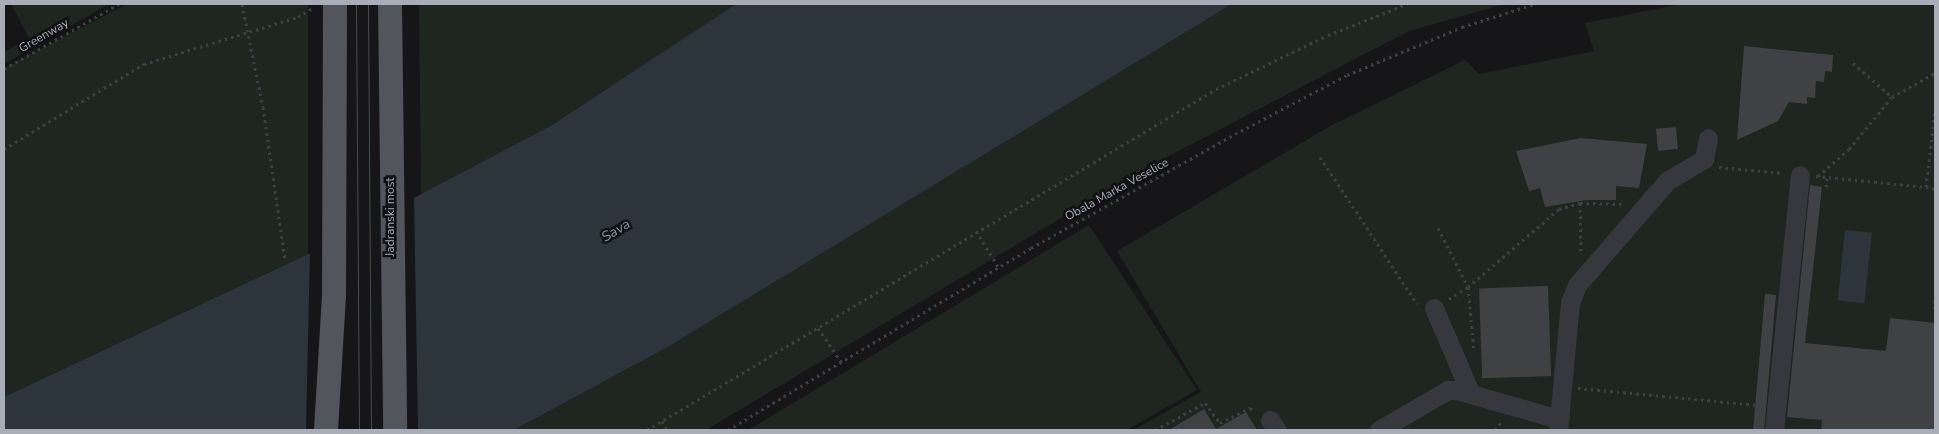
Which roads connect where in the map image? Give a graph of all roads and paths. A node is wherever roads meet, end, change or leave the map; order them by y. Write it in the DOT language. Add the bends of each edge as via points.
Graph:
graph roads {
  1 [pos="119,4"];
  2 [pos="242,4"];
  3 [pos="319,4"];
  4 [pos="335,4"];
  5 [pos="390,4"];
  6 [pos="1407,4"];
  7 [pos="1534,4"];
  8 [pos="247,31"];
  9 [pos="1854,63"];
  10 [pos="4,69"];
  11 [pos="1935,73"];
  12 [pos="1892,97"];
  13 [pos="1935,110"];
  14 [pos="1708,138"];
  15 [pos="4,150"];
  16 [pos="1320,157"];
  17 [pos="1699,163"];
  18 [pos="1809,175"];
  19 [pos="1827,177"];
  20 [pos="1826,187"];
  21 [pos="1926,187"];
  22 [pos="1935,189"];
  23 [pos="1580,204"];
  24 [pos="1645,205"];
  25 [pos="1438,228"];
  26 [pos="976,231"];
  27 [pos="285,259"];
  28 [pos="1581,259"];
  29 [pos="1791,266"];
  30 [pos="999,268"];
  31 [pos="1468,287"];
  32 [pos="1775,294"];
  33 [pos="1935,300"];
  34 [pos="1434,308"];
  35 [pos="1935,313"];
  36 [pos="818,328"];
  37 [pos="332,339"];
  38 [pos="1474,357"];
  39 [pos="842,363"];
  40 [pos="1563,387"];
  41 [pos="1470,392"];
  42 [pos="1777,406"];
  43 [pos="662,421"];
  44 [pos="1559,423"];
  45 [pos="1274,425"];
  46 [pos="326,430"];
  47 [pos="338,430"];
  48 [pos="395,430"];
  49 [pos="647,430"];
  50 [pos="667,430"];
  51 [pos="728,430"];
  52 [pos="1155,430"];
  53 [pos="1379,430"];
  54 [pos="1774,430"];
  1 -- 10 [label="path, Greenway"];
  2 -- 8 [label="path"];
  3 -- 8 [label="path" via="298,17"];
  4 -- 37 [label="main road"];
  5 -- 48 [label="main road, Jadranski most"];
  6 -- 26 [label="path" via="1328,35 1216,89"];
  7 -- 30 [label="path, Obala Marka Veselice" via="1462,27 1347,75 1130,192"];
  8 -- 15 [label="path" via="144,64"];
  8 -- 27 [label="path" via="263,107"];
  9 -- 12 [label="path"];
  11 -- 12 [label="path"];
  12 -- 18 [label="path" via="1849,149"];
  13 -- 21 [label="path"];
  14 -- 17 [label="lane" via="1706,155"];
  16 -- 34 [label="path" via="1419,308 1424,314"];
  17 -- 18 [label="path"];
  17 -- 24 [label="lane" via="1668,181"];
  18 -- 19 [label="path"];
  18 -- 29 [label="lane"];
  19 -- 20 [label="path"];
  19 -- 21 [label="path"];
  21 -- 22 [label="path"];
  23 -- 24 [label="path"];
  23 -- 28 [label="path"];
  23 -- 31 [label="path" via="1560,209"];
  24 -- 40 [label="lane" via="1581,278 1573,293"];
  25 -- 31 [label="path"];
  26 -- 30 [label="path"];
  26 -- 36 [label="path"];
  29 -- 32 [label="lane" via="1782,268"];
  29 -- 42 [label="lane"];
  30 -- 39 [label="path, Obala Marka Veselice"];
  31 -- 34 [label="path"];
  31 -- 38 [label="path"];
  33 -- 35 [label="path"];
  34 -- 41 [label="lane"];
  36 -- 39 [label="path"];
  36 -- 43 [label="path"];
  37 -- 46 [label="main road"];
  37 -- 47 [label="lane"];
  39 -- 51 [label="path, Obala Marka Veselice"];
  40 -- 42 [label="path"];
  40 -- 44 [label="lane"];
  41 -- 44 [label="lane" via="1552,417"];
  41 -- 53 [label="lane" via="1448,390"];
  42 -- 54 [label="lane"];
  43 -- 49 [label="path"];
  43 -- 50 [label="path"];
  45 -- 52 [label="path" via="1250,408 1220,423 1205,403"];
}
